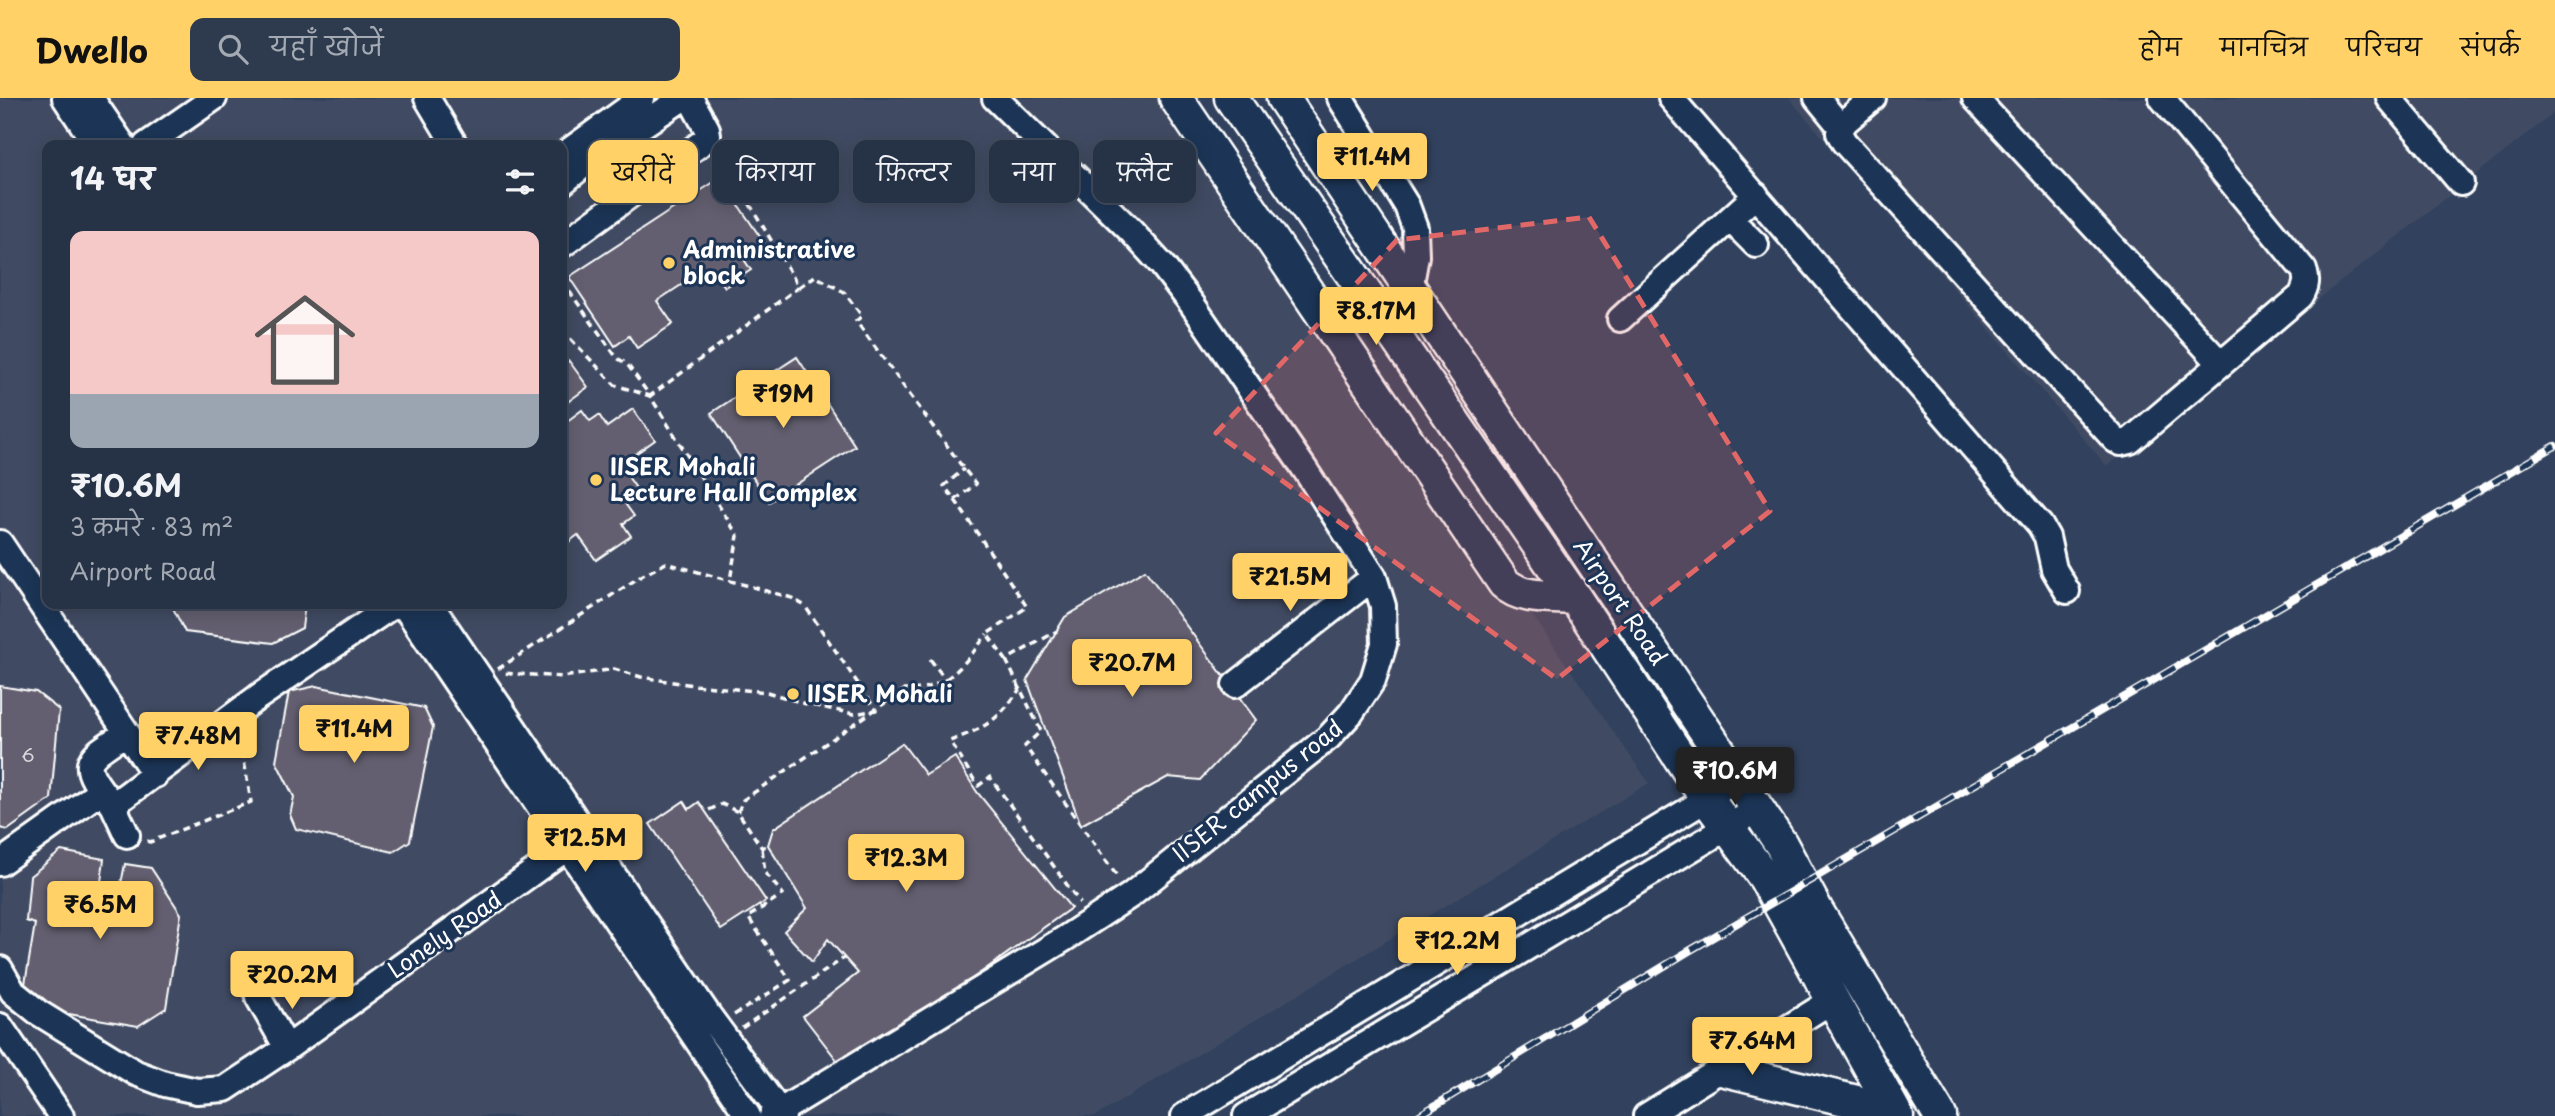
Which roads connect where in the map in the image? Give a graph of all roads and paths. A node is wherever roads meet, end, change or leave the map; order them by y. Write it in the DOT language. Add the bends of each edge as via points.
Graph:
graph roads {
  1 [pos="65,98"];
  2 [pos="91,98"];
  3 [pos="214,98"];
  4 [pos="427,98"];
  5 [pos="642,98"];
  6 [pos="683,98"];
  7 [pos="690,98"];
  8 [pos="995,98"];
  9 [pos="1176,98"];
  10 [pos="1231,98"];
  11 [pos="1283,98"];
  12 [pos="1340,98"];
  13 [pos="1671,98"];
  14 [pos="1817,98"];
  15 [pos="1873,98"];
  16 [pos="1975,98"];
  17 [pos="2162,98"];
  18 [pos="2389,98"];
  19 [pos="1840,126"];
  20 [pos="708,135"];
  21 [pos="93,140"];
  22 [pos="120,140"];
  23 [pos="153,140"];
  24 [pos="452,140"];
  25 [pos="567,152"];
  26 [pos="567,179"];
  27 [pos="2460,183"];
  28 [pos="1756,195"];
  29 [pos="1731,220"];
  30 [pos="567,241"];
  31 [pos="1756,245"];
  32 [pos="799,286"];
  33 [pos="567,288"];
  34 [pos="1410,289"];
  35 [pos="1620,320"];
  36 [pos="567,335"];
  37 [pos="2221,364"];
  38 [pos="650,396"];
  39 [pos="964,469"];
  40 [pos="955,500"];
  41 [pos="0,543"];
  42 [pos="1374,577"];
  43 [pos="730,580"];
  44 [pos="2067,591"];
  45 [pos="1575,598"];
  46 [pos="42,606"];
  47 [pos="44,609"];
  48 [pos="388,609"];
  49 [pos="406,609"];
  50 [pos="433,609"];
  51 [pos="1057,631"];
  52 [pos="988,634"];
  53 [pos="930,659"];
  54 [pos="1006,660"];
  55 [pos="946,680"];
  56 [pos="1235,685"];
  57 [pos="1021,687"];
  58 [pos="876,710"];
  59 [pos="236,714"];
  60 [pos="126,733"];
  61 [pos="155,775"];
  62 [pos="1737,778"];
  63 [pos="107,798"];
  64 [pos="1707,799"];
  65 [pos="1758,809"];
  66 [pos="709,810"];
  67 [pos="738,812"];
  68 [pos="1728,826"];
  69 [pos="127,835"];
  70 [pos="768,845"];
  71 [pos="568,847"];
  72 [pos="762,848"];
  73 [pos="0,863"];
  74 [pos="1110,887"];
  75 [pos="1091,899"];
  76 [pos="844,958"];
  77 [pos="0,969"];
  78 [pos="258,997"];
  79 [pos="1833,1000"];
  80 [pos="729,1018"];
  81 [pos="734,1024"];
  82 [pos="0,1026"];
  83 [pos="287,1048"];
  84 [pos="1721,1069"];
  85 [pos="778,1114"];
  86 [pos="1896,1114"];
  87 [pos="61,1116"];
  88 [pos="748,1116"];
  89 [pos="1184,1116"];
  90 [pos="1246,1116"];
  91 [pos="1646,1116"];
  92 [pos="1940,1116"];
  1 -- 21 [label="street"];
  2 -- 22 [label="street"];
  3 -- 23 [label="street"];
  4 -- 24 [label="street"];
  5 -- 25 [label="street"];
  6 -- 26 [label="street"];
  7 -- 20 [label="street"];
  8 -- 42 [label="street, IISER campus road" via="1162,265"];
  9 -- 45 [label="main road" via="1504,583 1521,594"];
  10 -- 45 [label="main road"];
  11 -- 34 [label="main road, Airport Road"];
  12 -- 34 [label="street" via="1407,206 1415,228"];
  13 -- 28 [label="street"];
  14 -- 19 [label="street"];
  15 -- 19 [label="street"];
  16 -- 37 [label="street"];
  17 -- 37 [label="street" via="2307,278 2301,296"];
  18 -- 27 [label="street"];
  19 -- 37 [label="street" via="1844,142 2115,440 2130,440"];
  20 -- 30 [label="street"];
  20 -- 32 [label="path"];
  28 -- 29 [label="street"];
  28 -- 44 [label="street" via="2040,525 2054,569"];
  29 -- 31 [label="street"];
  29 -- 35 [label="street"];
  32 -- 38 [label="path"];
  32 -- 39 [label="path" via="815,276 844,292 862,316 856,321"];
  33 -- 38 [label="path"];
  34 -- 62 [label="main road, Airport Road"];
  36 -- 38 [label="path" via="615,384"];
  38 -- 43 [label="path" via="738,536"];
  39 -- 40 [label="path" via="944,486"];
  39 -- 40 [label="path" via="976,484"];
  40 -- 52 [label="path" via="1027,607"];
  41 -- 46 [label="street"];
  42 -- 56 [label="street"];
  42 -- 85 [label="street, IISER campus road" via="1382,606 1384,644 1373,680 1329,737 1130,895"];
  43 -- 58 [label="path" via="805,606"];
  43 -- 58 [label="path" via="666,563 493,672 563,677 614,669 693,685 767,692 853,714"];
  45 -- 64 [label="main road"];
  47 -- 60 [label="street"];
  48 -- 59 [label="street"];
  49 -- 71 [label="street"];
  50 -- 85 [label="street"];
  51 -- 54 [label="path"];
  52 -- 54 [label="path"];
  52 -- 55 [label="path"];
  53 -- 55 [label="path"];
  54 -- 57 [label="path"];
  55 -- 58 [label="path" via="921,690 904,690"];
  57 -- 74 [label="path" via="1041,730 1025,746 1120,881"];
  57 -- 75 [label="path" via="992,723 950,741 978,786 990,778 1081,905"];
  58 -- 67 [label="path" via="743,800"];
  59 -- 61 [label="street"];
  59 -- 69 [label="path" via="251,802 150,842"];
  60 -- 61 [label="street"];
  60 -- 63 [label="street" via="90,759 89,766"];
  61 -- 63 [label="street"];
  62 -- 64 [label="street"];
  62 -- 65 [label="main road, Airport Road"];
  63 -- 69 [label="street"];
  63 -- 73 [label="street"];
  64 -- 68 [label="main road"];
  64 -- 89 [label="street"];
  65 -- 68 [label="street"];
  65 -- 92 [label="main road, Airport Road"];
  66 -- 67 [label="path" via="722,804"];
  67 -- 72 [label="path"];
  68 -- 79 [label="main road" via="1765,878"];
  68 -- 90 [label="street"];
  70 -- 72 [label="path"];
  71 -- 83 [label="street, Lonely Road"];
  71 -- 88 [label="street"];
  72 -- 80 [label="path" via="765,873 782,894 748,917 789,980"];
  76 -- 81 [label="path" via="738,1031"];
  77 -- 83 [label="street, Lonely Road" via="13,992 39,1013 136,1073 165,1084 197,1091 225,1089"];
  78 -- 83 [label="street"];
  79 -- 84 [label="street"];
  79 -- 86 [label="main road"];
  82 -- 87 [label="street"];
  84 -- 86 [label="main road"];
  84 -- 91 [label="street"];
}
